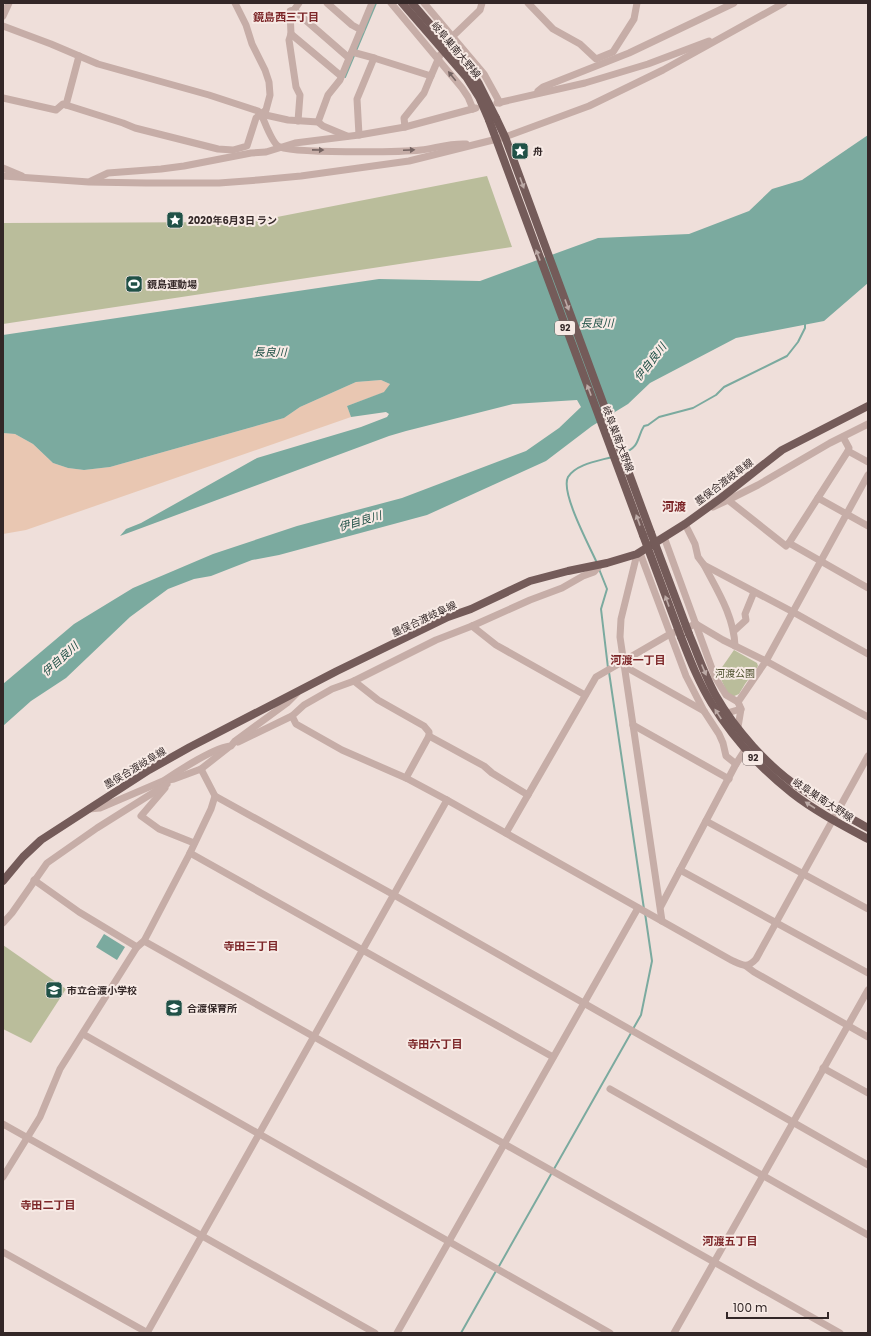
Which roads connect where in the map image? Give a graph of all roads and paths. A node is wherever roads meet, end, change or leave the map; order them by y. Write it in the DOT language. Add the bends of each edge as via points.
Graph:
graph roads {
  1 [pos="9,3"];
  2 [pos="236,3"];
  3 [pos="299,3"];
  4 [pos="327,3"];
  5 [pos="372,3"];
  6 [pos="391,3"];
  7 [pos="402,3"];
  8 [pos="412,3"];
  9 [pos="424,3"];
  10 [pos="482,3"];
  11 [pos="528,3"];
  12 [pos="637,3"];
  13 [pos="734,3"];
  14 [pos="784,3"];
  15 [pos="294,10"];
  16 [pos="3,16"];
  17 [pos="3,26"];
  18 [pos="361,30"];
  19 [pos="735,31"];
  20 [pos="291,34"];
  21 [pos="452,37"];
  22 [pos="354,54"];
  23 [pos="79,56"];
  24 [pos="374,58"];
  25 [pos="440,58"];
  26 [pos="341,76"];
  27 [pos="431,76"];
  28 [pos="535,94"];
  29 [pos="3,98"];
  30 [pos="66,105"];
  31 [pos="261,114"];
  32 [pos="492,119"];
  33 [pos="298,121"];
  34 [pos="318,122"];
  35 [pos="404,127"];
  36 [pos="359,135"];
  37 [pos="349,136"];
  38 [pos="505,137"];
  39 [pos="495,139"];
  40 [pos="474,145"];
  41 [pos="279,147"];
  42 [pos="3,168"];
  43 [pos="3,176"];
  44 [pos="27,178"];
  45 [pos="89,182"];
  46 [pos="868,406"];
  47 [pos="868,424"];
  48 [pos="843,437"];
  49 [pos="848,451"];
  50 [pos="868,462"];
  51 [pos="868,474"];
  52 [pos="818,498"];
  53 [pos="728,500"];
  54 [pos="636,504"];
  55 [pos="697,514"];
  56 [pos="847,514"];
  57 [pos="685,524"];
  58 [pos="868,526"];
  59 [pos="647,534"];
  60 [pos="664,537"];
  61 [pos="789,543"];
  62 [pos="638,554"];
  63 [pos="821,561"];
  64 [pos="704,564"];
  65 [pos="600,565"];
  66 [pos="868,588"];
  67 [pos="754,592"];
  68 [pos="793,612"];
  69 [pos="696,624"];
  70 [pos="472,626"];
  71 [pos="734,631"];
  72 [pos="670,634"];
  73 [pos="735,646"];
  74 [pos="868,654"];
  75 [pos="766,662"];
  76 [pos="624,664"];
  77 [pos="354,681"];
  78 [pos="301,690"];
  79 [pos="585,695"];
  80 [pos="739,706"];
  81 [pos="704,711"];
  82 [pos="727,713"];
  83 [pos="292,716"];
  84 [pos="868,717"];
  85 [pos="633,725"];
  86 [pos="738,727"];
  87 [pos="429,736"];
  88 [pos="231,746"];
  89 [pos="745,750"];
  90 [pos="868,756"];
  91 [pos="736,764"];
  92 [pos="202,769"];
  93 [pos="406,778"];
  94 [pos="729,779"];
  95 [pos="167,782"];
  96 [pos="528,795"];
  97 [pos="215,796"];
  98 [pos="447,800"];
  99 [pos="87,810"];
  100 [pos="837,810"];
  101 [pos="832,819"];
  102 [pos="706,821"];
  103 [pos="868,828"];
  104 [pos="506,833"];
  105 [pos="868,839"];
  106 [pos="194,843"];
  107 [pos="190,853"];
  108 [pos="680,870"];
  109 [pos="803,874"];
  110 [pos="34,880"];
  111 [pos="3,881"];
  112 [pos="394,895"];
  113 [pos="661,906"];
  114 [pos="639,908"];
  115 [pos="868,909"];
  116 [pos="659,919"];
  117 [pos="3,923"];
  118 [pos="776,923"];
  119 [pos="144,941"];
  120 [pos="137,947"];
  121 [pos="363,949"];
  122 [pos="746,966"];
  123 [pos="868,973"];
  124 [pos="868,990"];
  125 [pos="584,1003"];
  126 [pos="848,1026"];
  127 [pos="83,1034"];
  128 [pos="315,1036"];
  129 [pos="868,1037"];
  130 [pos="554,1057"];
  131 [pos="823,1068"];
  132 [pos="610,1090"];
  133 [pos="868,1094"];
  134 [pos="793,1122"];
  135 [pos="3,1124"];
  136 [pos="258,1134"];
  137 [pos="27,1137"];
  138 [pos="504,1143"];
  139 [pos="868,1165"];
  140 [pos="763,1176"];
  141 [pos="3,1177"];
  142 [pos="868,1235"];
  143 [pos="202,1236"];
  144 [pos="449,1241"];
  145 [pos="3,1252"];
  146 [pos="714,1263"];
  147 [pos="147,1333"];
  148 [pos="375,1333"];
  149 [pos="397,1333"];
  150 [pos="610,1333"];
  151 [pos="674,1333"];
  152 [pos="840,1333"];
  1 -- 16 [label="street"];
  2 -- 31 [label="street" via="269,82 270,95 266,110"];
  3 -- 15 [label="street"];
  4 -- 18 [label="street"];
  5 -- 18 [label="street"];
  6 -- 25 [label="street"];
  7 -- 32 [label="main road, 岐阜巣南大野線 / 92, bridge" via="467,78"];
  8 -- 32 [label="main road, 岐阜巣南大野線 / 92, bridge" via="472,73 479,84"];
  9 -- 21 [label="street"];
  10 -- 21 [label="street" via="480,10"];
  11 -- 12 [label="street" via="554,29 580,44 596,59 613,52 634,19"];
  13 -- 28 [label="street" via="630,53 543,87"];
  14 -- 19 [label="street"];
  15 -- 20 [label="street" via="290,11"];
  15 -- 22 [label="street"];
  17 -- 23 [label="street"];
  18 -- 22 [label="street"];
  19 -- 28 [label="street" via="648,64 585,83"];
  19 -- 38 [label="street" via="589,106"];
  20 -- 26 [label="street"];
  20 -- 33 [label="street" via="289,40 293,74 300,95"];
  21 -- 28 [label="street" via="484,74 499,103"];
  22 -- 24 [label="street"];
  22 -- 26 [label="street"];
  23 -- 30 [label="street"];
  23 -- 31 [label="street" via="114,69 209,95"];
  24 -- 27 [label="street"];
  24 -- 36 [label="street" via="357,99"];
  25 -- 27 [label="street"];
  35 -- 25 [label="street, one-way" via="474,109"];
  26 -- 34 [label="street" via="328,95"];
  27 -- 35 [label="street" via="424,92 404,118"];
  29 -- 30 [label="street" via="56,110 63,104"];
  30 -- 31 [label="street" via="135,128 218,149 233,150 247,146 256,118"];
  31 -- 33 [label="street"];
  31 -- 41 [label="street"];
  32 -- 38 [label="main road, 岐阜巣南大野線 / 92"];
  32 -- 39 [label="main road, 岐阜巣南大野線 / 92"];
  33 -- 34 [label="street"];
  34 -- 37 [label="street"];
  35 -- 36 [label="street"];
  36 -- 37 [label="street"];
  37 -- 41 [label="street"];
  38 -- 39 [label="street"];
  38 -- 54 [label="main road, 岐阜巣南大野線 / 92, one-way"];
  39 -- 40 [label="street"];
  54 -- 39 [label="main road, 岐阜巣南大野線 / 92, one-way"];
  41 -- 40 [label="street, one-way" via="296,150 387,152 457,144"];
  40 -- 45 [label="street" via="408,161 258,180 146,184"];
  41 -- 45 [label="street" via="266,152 184,166 108,173"];
  42 -- 44 [label="street"];
  43 -- 44 [label="street"];
  44 -- 45 [label="street"];
  46 -- 55 [label="main road, 墨俣合渡岐阜線" via="782,450"];
  47 -- 48 [label="street"];
  48 -- 49 [label="street"];
  48 -- 53 [label="street"];
  49 -- 50 [label="street"];
  49 -- 52 [label="street"];
  51 -- 56 [label="street"];
  52 -- 56 [label="street"];
  52 -- 61 [label="street"];
  53 -- 55 [label="street"];
  53 -- 61 [label="street" via="786,546"];
  54 -- 59 [label="main road, 岐阜巣南大野線 / 92"];
  55 -- 57 [label="main road, 墨俣合渡岐阜線"];
  56 -- 58 [label="street"];
  56 -- 63 [label="street"];
  57 -- 60 [label="main road, 墨俣合渡岐阜線"];
  57 -- 64 [label="street" via="698,557"];
  59 -- 82 [label="main road, 岐阜巣南大野線 / 92, one-way, bridge" via="705,673"];
  89 -- 59 [label="main road, 岐阜巣南大野線 / 92, one-way, bridge" via="711,702 694,669"];
  60 -- 62 [label="main road, 墨俣合渡岐阜線"];
  60 -- 69 [label="street"];
  61 -- 63 [label="street"];
  62 -- 65 [label="main road, 墨俣合渡岐阜線"];
  62 -- 72 [label="street"];
  62 -- 76 [label="street" via="620,619"];
  63 -- 66 [label="street"];
  63 -- 68 [label="street"];
  64 -- 67 [label="street"];
  64 -- 71 [label="street" via="729,614"];
  65 -- 70 [label="street" via="594,572 562,588"];
  65 -- 78 [label="main road, 墨俣合渡岐阜線" via="530,581 448,617"];
  67 -- 68 [label="street"];
  67 -- 71 [label="street" via="745,614 746,620"];
  68 -- 74 [label="street"];
  68 -- 75 [label="street"];
  69 -- 72 [label="street"];
  69 -- 73 [label="street"];
  69 -- 80 [label="street" via="715,676 726,695"];
  70 -- 77 [label="street" via="436,640"];
  70 -- 79 [label="street" via="496,644"];
  71 -- 73 [label="street"];
  72 -- 76 [label="street"];
  72 -- 81 [label="street" via="686,676"];
  73 -- 75 [label="street"];
  75 -- 80 [label="street"];
  75 -- 84 [label="street"];
  76 -- 79 [label="street" via="596,677"];
  76 -- 81 [label="street"];
  76 -- 85 [label="street"];
  77 -- 83 [label="street" via="332,689 304,705"];
  77 -- 87 [label="street" via="378,700 424,726"];
  78 -- 88 [label="street"];
  78 -- 99 [label="main road, 墨俣合渡岐阜線" via="190,747"];
  79 -- 96 [label="street"];
  80 -- 82 [label="street"];
  80 -- 86 [label="street"];
  81 -- 91 [label="street" via="724,743 726,756"];
  82 -- 86 [label="main road, 岐阜巣南大野線 / 92"];
  83 -- 88 [label="street"];
  83 -- 93 [label="street" via="296,724 342,750"];
  85 -- 94 [label="street"];
  85 -- 113 [label="street"];
  86 -- 100 [label="main road, 岐阜巣南大野線 / 92" via="752,745 794,783"];
  87 -- 93 [label="street"];
  87 -- 96 [label="street" via="484,766"];
  88 -- 92 [label="street"];
  88 -- 95 [label="street" via="226,746 199,760"];
  89 -- 91 [label="street"];
  101 -- 89 [label="main road, 岐阜巣南大野線 / 92, one-way" via="794,794"];
  90 -- 100 [label="street"];
  91 -- 94 [label="street"];
  92 -- 95 [label="street"];
  92 -- 97 [label="street"];
  93 -- 98 [label="street"];
  94 -- 102 [label="street"];
  95 -- 99 [label="street" via="100,808"];
  95 -- 106 [label="street" via="141,816 159,829"];
  95 -- 110 [label="street" via="46,863"];
  96 -- 104 [label="street"];
  97 -- 106 [label="street"];
  97 -- 112 [label="street"];
  98 -- 104 [label="street"];
  98 -- 112 [label="street"];
  99 -- 111 [label="main road, 墨俣合渡岐阜線" via="41,840"];
  100 -- 101 [label="street"];
  100 -- 103 [label="main road, 岐阜巣南大野線 / 92"];
  101 -- 105 [label="main road, 岐阜巣南大野線 / 92"];
  101 -- 109 [label="street"];
  102 -- 108 [label="street"];
  102 -- 109 [label="street"];
  104 -- 114 [label="street"];
  106 -- 107 [label="street"];
  107 -- 119 [label="street"];
  107 -- 121 [label="street"];
  108 -- 113 [label="street"];
  108 -- 118 [label="street"];
  109 -- 115 [label="street"];
  109 -- 118 [label="street"];
  110 -- 117 [label="street"];
  110 -- 120 [label="street" via="79,912"];
  112 -- 121 [label="street"];
  112 -- 125 [label="street"];
  113 -- 116 [label="street"];
  114 -- 116 [label="street"];
  114 -- 125 [label="street"];
  116 -- 122 [label="street"];
  118 -- 122 [label="street" via="756,959"];
  118 -- 123 [label="street"];
  119 -- 120 [label="street"];
  119 -- 128 [label="street"];
  120 -- 127 [label="street"];
  121 -- 128 [label="street"];
  121 -- 130 [label="street"];
  122 -- 126 [label="street"];
  124 -- 126 [label="street"];
  125 -- 130 [label="street"];
  125 -- 134 [label="street"];
  126 -- 129 [label="street"];
  126 -- 131 [label="street"];
  127 -- 136 [label="street"];
  127 -- 137 [label="street" via="60,1069 40,1117"];
  128 -- 136 [label="street"];
  128 -- 138 [label="street"];
  130 -- 138 [label="street"];
  131 -- 133 [label="street"];
  131 -- 134 [label="street"];
  132 -- 140 [label="street"];
  134 -- 139 [label="street"];
  134 -- 140 [label="street"];
  135 -- 137 [label="street"];
  136 -- 143 [label="street"];
  136 -- 144 [label="street"];
  137 -- 141 [label="street"];
  137 -- 143 [label="street"];
  138 -- 144 [label="street"];
  138 -- 146 [label="street"];
  140 -- 142 [label="street"];
  140 -- 146 [label="street"];
  143 -- 147 [label="street"];
  143 -- 148 [label="street"];
  144 -- 149 [label="street"];
  144 -- 150 [label="street"];
  145 -- 147 [label="street"];
  146 -- 151 [label="street"];
  146 -- 152 [label="street"];
}
